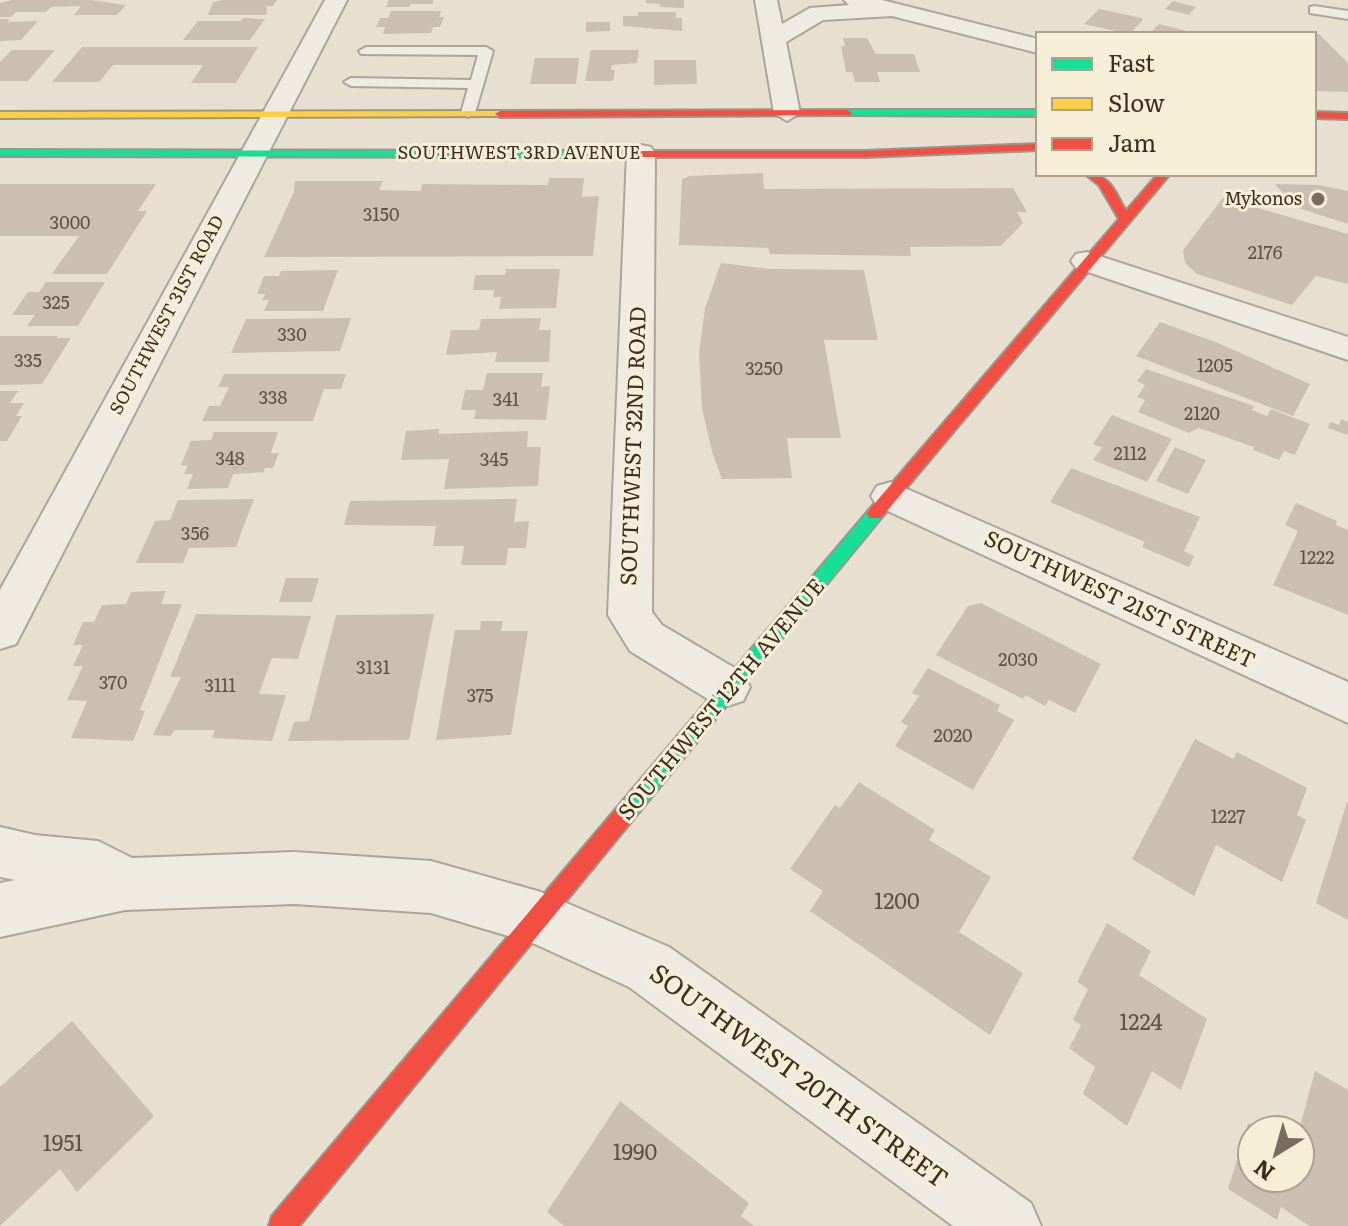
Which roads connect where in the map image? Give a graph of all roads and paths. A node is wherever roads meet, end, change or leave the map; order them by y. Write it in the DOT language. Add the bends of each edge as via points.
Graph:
graph roads {
  1 [pos="336,0"];
  2 [pos="766,0"];
  3 [pos="855,0"];
  4 [pos="1314,10"];
  5 [pos="903,12"];
  6 [pos="1348,15"];
  7 [pos="774,39"];
  8 [pos="1031,46"];
  9 [pos="366,51"];
  10 [pos="351,82"];
  11 [pos="476,84"];
  12 [pos="1316,109"];
  13 [pos="468,113"];
  14 [pos="1036,113"];
  15 [pos="275,114"];
  16 [pos="0,115"];
  17 [pos="1316,115"];
  18 [pos="1347,116"];
  19 [pos="773,127"];
  20 [pos="1036,148"];
  21 [pos="0,153"];
  22 [pos="254,153"];
  23 [pos="641,153"];
  24 [pos="718,153"];
  25 [pos="1094,176"];
  26 [pos="1162,176"];
  27 [pos="1124,218"];
  28 [pos="1087,261"];
  29 [pos="1348,349"];
  30 [pos="891,496"];
  31 [pos="0,631"];
  32 [pos="727,687"];
  33 [pos="1348,703"];
  34 [pos="0,852"];
  35 [pos="125,884"];
  36 [pos="0,910"];
  37 [pos="541,919"];
  38 [pos="282,1226"];
  39 [pos="1008,1226"];
  1 -- 15 [label="street, SOUTHWEST 31ST ROAD"];
  2 -- 7 [label="street"];
  3 -- 5 [label="street"];
  4 -- 6 [label="lane"];
  5 -- 7 [label="street" via="818,13"];
  5 -- 8 [label="street"];
  7 -- 19 [label="street"];
  9 -- 11 [label="lane" via="486,51"];
  10 -- 11 [label="lane"];
  11 -- 13 [label="lane"];
  12 -- 18 [label="street"];
  13 -- 15 [label="main road, SOUTHWEST 3RD AVENUE"];
  13 -- 19 [label="main road, SOUTHWEST 3RD AVENUE"];
  14 -- 19 [label="main road, SOUTHWEST 3RD AVENUE"];
  15 -- 16 [label="main road, SOUTHWEST 3RD AVENUE"];
  15 -- 22 [label="street, SOUTHWEST 31ST ROAD"];
  17 -- 18 [label="main road"];
  19 -- 24 [label="main road"];
  20 -- 24 [label="main road, SOUTHWEST 3RD AVENUE"];
  21 -- 22 [label="main road, SOUTHWEST 3RD AVENUE"];
  22 -- 23 [label="main road, SOUTHWEST 3RD AVENUE"];
  22 -- 31 [label="street, SOUTHWEST 31ST ROAD"];
  23 -- 24 [label="main road, SOUTHWEST 3RD AVENUE"];
  23 -- 32 [label="street, SOUTHWEST 32ND ROAD" via="630,615 646,638"];
  25 -- 27 [label="main road" via="1104,183"];
  26 -- 27 [label="main road, SOUTHWEST 12TH AVENUE"];
  27 -- 28 [label="main road, SOUTHWEST 12TH AVENUE"];
  28 -- 29 [label="street"];
  28 -- 30 [label="main road, SOUTHWEST 12TH AVENUE"];
  30 -- 32 [label="main road, SOUTHWEST 12TH AVENUE"];
  30 -- 33 [label="street, SOUTHWEST 21ST STREET"];
  32 -- 37 [label="main road, SOUTHWEST 12TH AVENUE"];
  34 -- 35 [label="street" via="98,866"];
  35 -- 36 [label="street, SOUTHWEST 20TH STREET"];
  35 -- 37 [label="street, SOUTHWEST 20TH STREET" via="246,877 397,884 431,887"];
  37 -- 38 [label="main road, SOUTHWEST 12TH AVENUE"];
  37 -- 39 [label="street, SOUTHWEST 20TH STREET" via="649,967"];
}
